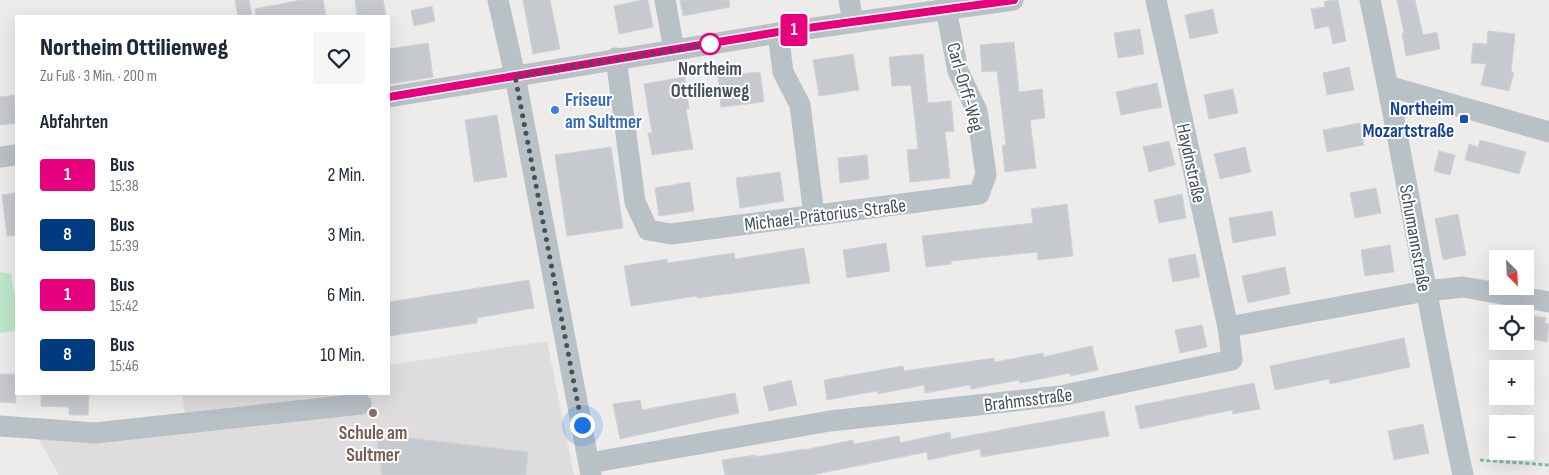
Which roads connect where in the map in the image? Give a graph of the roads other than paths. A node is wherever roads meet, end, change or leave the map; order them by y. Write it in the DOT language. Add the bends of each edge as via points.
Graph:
graph roads {
  1 [pos="498,0"];
  2 [pos="665,0"];
  3 [pos="849,0"];
  4 [pos="1014,0"];
  5 [pos="1156,0"];
  6 [pos="1370,0"];
  7 [pos="946,9"];
  8 [pos="853,22"];
  9 [pos="778,32"];
  10 [pos="674,50"];
  11 [pos="616,58"];
  12 [pos="515,76"];
  13 [pos="1388,86"];
  14 [pos="390,97"];
  15 [pos="1549,132"];
  16 [pos="15,154"];
  17 [pos="0,157"];
  18 [pos="979,194"];
  19 [pos="814,215"];
  20 [pos="1426,291"];
  21 [pos="1549,302"];
  22 [pos="1228,327"];
  23 [pos="361,404"];
  24 [pos="0,426"];
  25 [pos="1462,467"];
  26 [pos="590,469"];
  1 -- 12 [label="street"];
  2 -- 10 [label="street"];
  3 -- 8 [label="street"];
  4 -- 7 [label="street"];
  5 -- 22 [label="street, Haydnstraße"];
  6 -- 13 [label="street, Schumannstraße"];
  7 -- 8 [label="street"];
  7 -- 18 [label="street, Carl-Orff-Weg" via="958,71 977,112 986,175"];
  8 -- 9 [label="street"];
  9 -- 10 [label="street"];
  9 -- 19 [label="street" via="783,72 800,105"];
  10 -- 11 [label="street"];
  11 -- 12 [label="street"];
  11 -- 19 [label="street, Michael-Prätorius-Straße" via="635,202 648,230 671,234"];
  12 -- 14 [label="street"];
  12 -- 26 [label="street"];
  13 -- 15 [label="street"];
  13 -- 20 [label="street, Schumannstraße"];
  16 -- 17 [label="street"];
  18 -- 19 [label="street, Michael-Prätorius-Straße"];
  20 -- 21 [label="street" via="1463,287"];
  20 -- 22 [label="street"];
  20 -- 25 [label="street, Schumannstraße"];
  22 -- 26 [label="street, Brahmsstraße" via="1232,360 1060,396 830,421"];
  23 -- 24 [label="street" via="95,433"];
}
